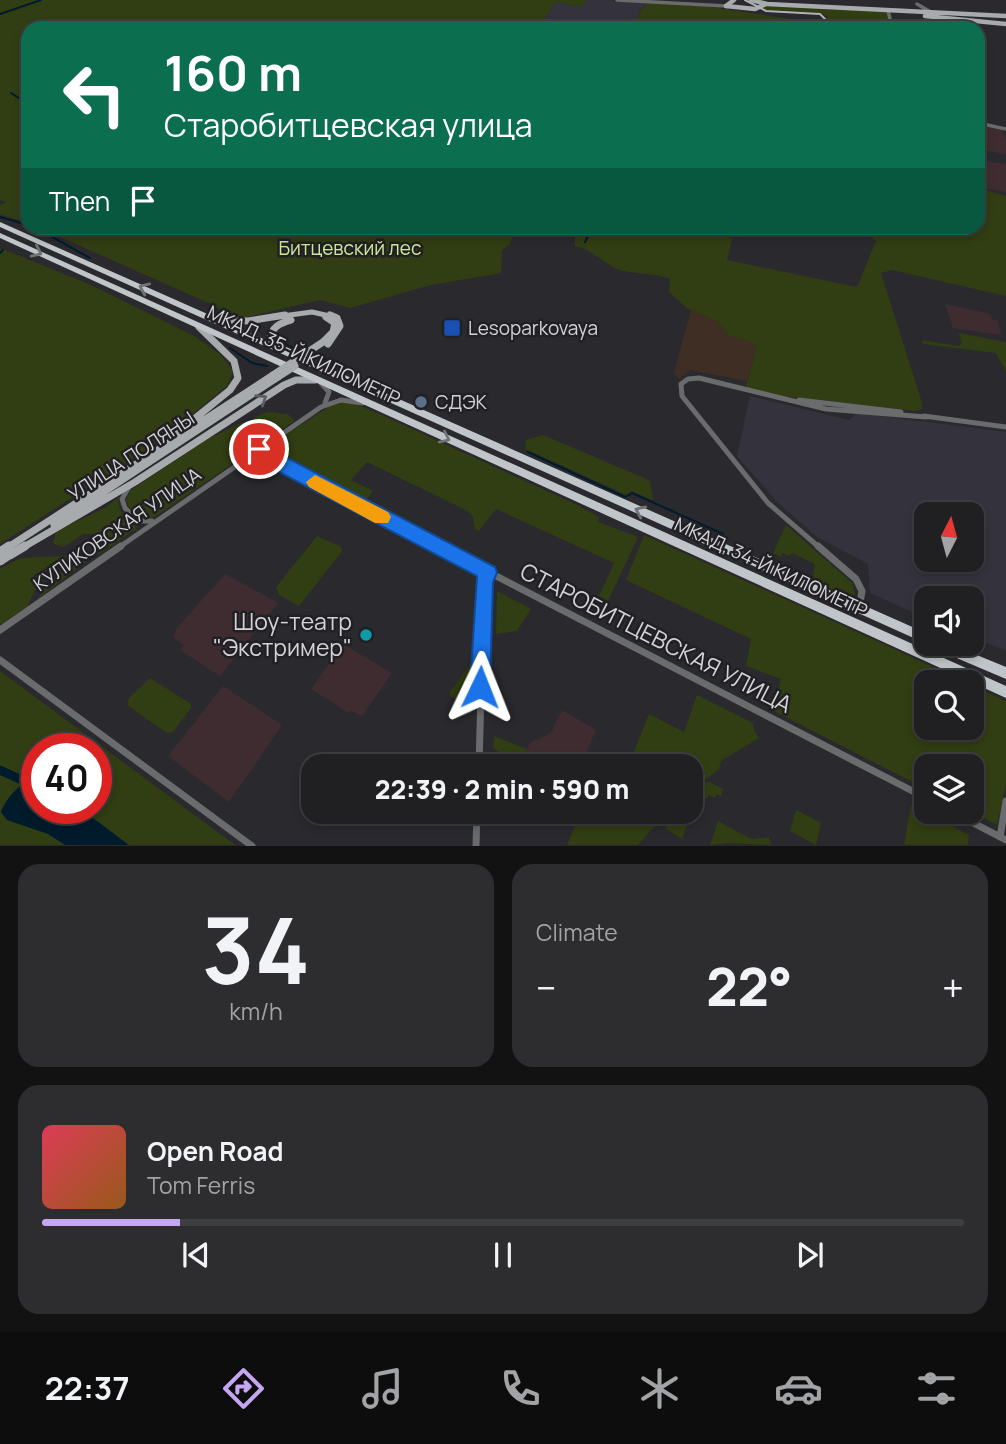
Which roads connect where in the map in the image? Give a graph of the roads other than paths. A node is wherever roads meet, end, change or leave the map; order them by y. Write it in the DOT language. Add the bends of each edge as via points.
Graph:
graph roads {
  1 [pos="617,0"];
  2 [pos="734,0"];
  3 [pos="630,1"];
  4 [pos="754,1"];
  5 [pos="917,2"];
  6 [pos="767,4"];
  7 [pos="726,6"];
  8 [pos="759,7"];
  9 [pos="888,10"];
  10 [pos="901,10"];
  11 [pos="918,11"];
  12 [pos="931,12"];
  13 [pos="984,15"];
  14 [pos="1003,16"];
  15 [pos="937,17"];
  16 [pos="980,20"];
  17 [pos="890,21"];
  18 [pos="1006,24"];
  19 [pos="985,124"];
  20 [pos="1006,129"];
  21 [pos="0,224"];
  22 [pos="21,233"];
  23 [pos="0,235"];
  24 [pos="25,235"];
  25 [pos="205,316"];
  26 [pos="189,322"];
  27 [pos="326,343"];
  28 [pos="286,352"];
  29 [pos="276,376"];
  30 [pos="319,381"];
  31 [pos="321,407"];
  32 [pos="383,410"];
  33 [pos="222,415"];
  34 [pos="1006,427"];
  35 [pos="268,443"];
  36 [pos="259,449"];
  37 [pos="150,456"];
  38 [pos="266,457"];
  39 [pos="244,459"];
  40 [pos="529,461"];
  41 [pos="164,463"];
  42 [pos="521,473"];
  43 [pos="135,482"];
  44 [pos="161,517"];
  45 [pos="0,552"];
  46 [pos="10,555"];
  47 [pos="0,561"];
  48 [pos="488,573"];
  49 [pos="859,609"];
  50 [pos="0,630"];
  51 [pos="914,634"];
  52 [pos="966,656"];
  53 [pos="0,660"];
  54 [pos="1006,673"];
  55 [pos="1006,693"];
  56 [pos="479,754"];
  57 [pos="914,792"];
  58 [pos="1006,802"];
  59 [pos="477,824"];
  60 [pos="976,824"];
  61 [pos="1003,838"];
  62 [pos="252,845"];
  63 [pos="476,845"];
  1 -- 3 [label="street"];
  2 -- 7 [label="main road"];
  3 -- 7 [label="street"];
  4 -- 6 [label="main road"];
  4 -- 8 [label="main road"];
  5 -- 11 [label="street"];
  5 -- 12 [label="street"];
  6 -- 8 [label="main road"];
  6 -- 9 [label="main road"];
  7 -- 8 [label="main road"];
  9 -- 10 [label="main road"];
  9 -- 17 [label="street"];
  10 -- 11 [label="main road"];
  10 -- 15 [label="main road"];
  11 -- 12 [label="main road"];
  11 -- 15 [label="main road"];
  12 -- 13 [label="main road"];
  13 -- 14 [label="main road"];
  13 -- 16 [label="main road" via="990,19"];
  14 -- 18 [label="main road" via="995,18"];
  15 -- 16 [label="main road"];
  16 -- 18 [label="main road"];
  19 -- 20 [label="street"];
  22 -- 21 [label="highway, МКАД, 35-Й КИЛОМЕТР, one-way"];
  23 -- 26 [label="highway, МКАД, 35-Й КИЛОМЕТР, one-way"];
  25 -- 24 [label="highway, МКАД, 35-Й КИЛОМЕТР, one-way"];
  25 -- 27 [label="main road" via="239,324 327,313 337,318 340,326"];
  25 -- 28 [label="highway, МКАД, 35-Й КИЛОМЕТР"];
  26 -- 30 [label="highway, МКАД, 35-Й КИЛОМЕТР"];
  26 -- 37 [label="main road" via="234,361 238,378 230,390"];
  27 -- 28 [label="main road" via="335,328 333,320 323,316 295,319 278,325 270,336"];
  27 -- 29 [label="main road, bridge"];
  28 -- 40 [label="highway, МКАД, 35-Й КИЛОМЕТР"];
  29 -- 33 [label="main road, УЛИЦА ПОЛЯНЫ"];
  29 -- 37 [label="main road, УЛИЦА ПОЛЯНЫ"];
  30 -- 31 [label="street" via="330,395"];
  30 -- 32 [label="highway, МКАД, 35-Й КИЛОМЕТР"];
  41 -- 30 [label="main road, one-way" via="284,385 304,379"];
  31 -- 32 [label="street" via="348,400"];
  31 -- 35 [label="street, КУЛИКОВСКАЯ УЛИЦА"];
  32 -- 42 [label="highway, МКАД, 35-Й КИЛОМЕТР, one-way"];
  33 -- 41 [label="main road"];
  33 -- 46 [label="main road, УЛИЦА ПОЛЯНЫ"];
  34 -- 49 [label="street" via="836,411 699,378 681,384 682,396 768,503 856,579 862,592"];
  35 -- 36 [label="street, КУЛИКОВСКАЯ УЛИЦА"];
  35 -- 38 [label="street"];
  36 -- 38 [label="street, СТАРОБИТЦЕВСКАЯ УЛИЦА"];
  36 -- 39 [label="street, КУЛИКОВСКАЯ УЛИЦА"];
  37 -- 45 [label="main road, УЛИЦА ПОЛЯНЫ"];
  38 -- 39 [label="street"];
  38 -- 48 [label="street, СТАРОБИТЦЕВСКАЯ УЛИЦА"];
  39 -- 44 [label="street, КУЛИКОВСКАЯ УЛИЦА"];
  49 -- 40 [label="highway, МКАД, 34-Й КИЛОМЕТР, one-way"];
  41 -- 43 [label="main road"];
  42 -- 55 [label="highway, МКАД, 34-Й КИЛОМЕТР"];
  43 -- 44 [label="street" via="123,495 125,509 142,522"];
  43 -- 46 [label="main road"];
  44 -- 50 [label="street, КУЛИКОВСКАЯ УЛИЦА"];
  46 -- 47 [label="main road, УЛИЦА ПОЛЯНЫ"];
  48 -- 56 [label="street" via="484,582"];
  48 -- 57 [label="street, СТАРОБИТЦЕВСКАЯ УЛИЦА"];
  49 -- 51 [label="highway, МКАД, 34-Й КИЛОМЕТР"];
  52 -- 54 [label="highway"];
  53 -- 62 [label="street"];
  58 -- 61 [label="street"];
  59 -- 63 [label="street"];
  60 -- 61 [label="street"];
}
